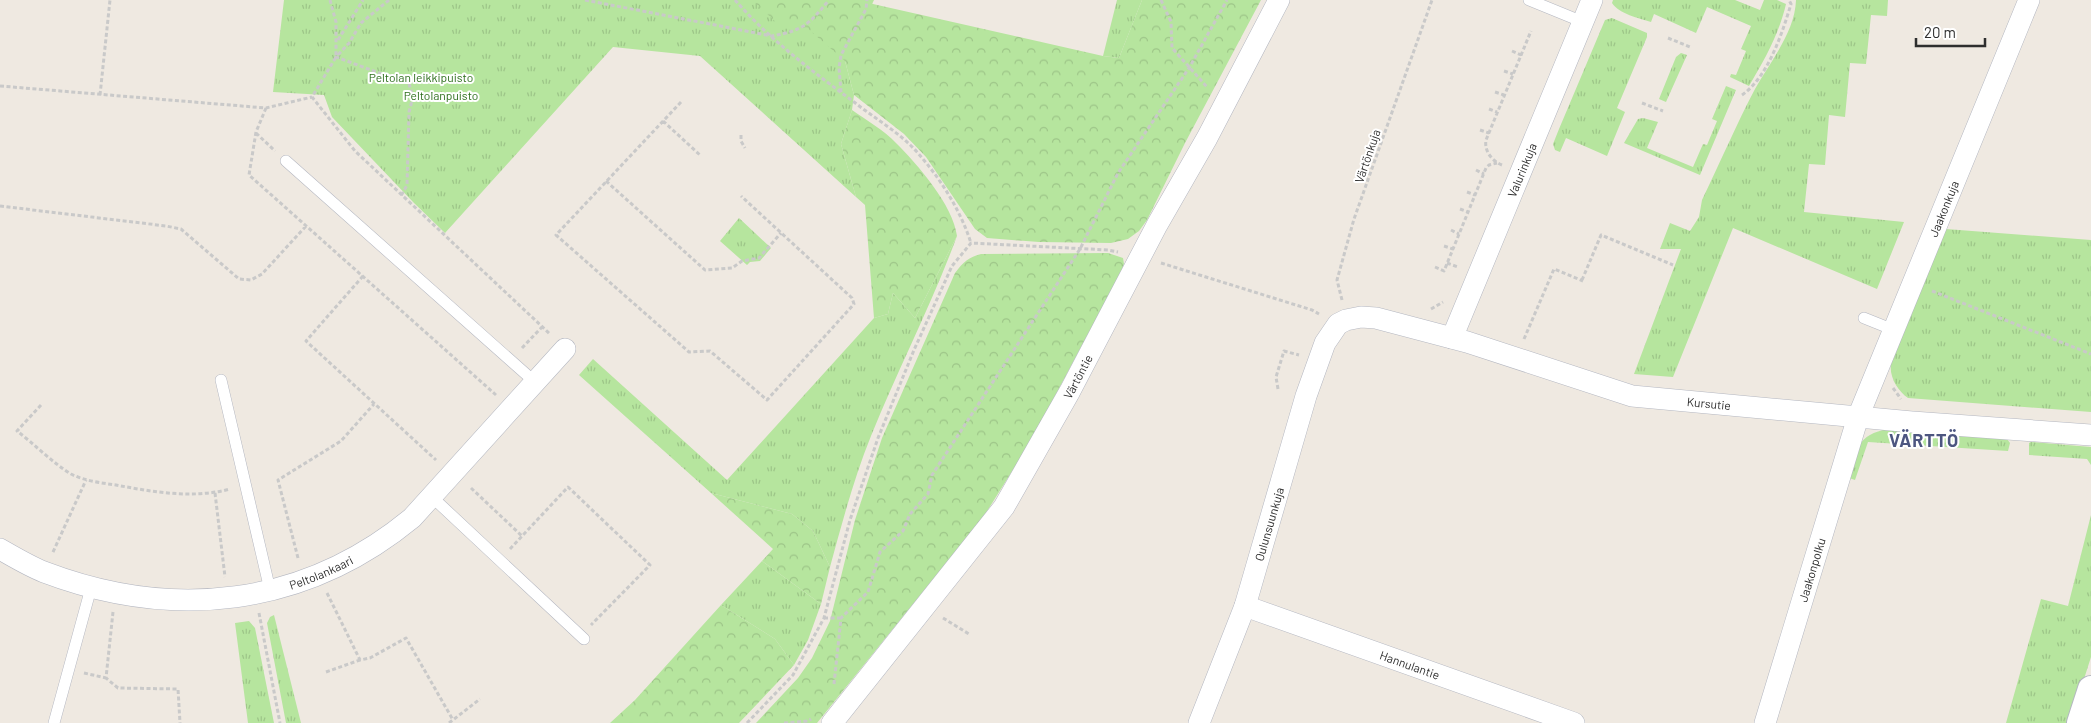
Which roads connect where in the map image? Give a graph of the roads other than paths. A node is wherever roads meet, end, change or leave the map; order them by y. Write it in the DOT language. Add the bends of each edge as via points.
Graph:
graph roads {
  1 [pos="1278,0"];
  2 [pos="1529,0"];
  3 [pos="1592,0"];
  4 [pos="2029,0"];
  5 [pos="1583,22"];
  6 [pos="286,161"];
  7 [pos="1864,318"];
  8 [pos="1342,322"];
  9 [pos="1894,330"];
  10 [pos="1452,338"];
  11 [pos="565,348"];
  12 [pos="221,380"];
  13 [pos="536,383"];
  14 [pos="1858,417"];
  15 [pos="2091,435"];
  16 [pos="439,504"];
  17 [pos="0,549"];
  18 [pos="88,596"];
  19 [pos="264,597"];
  20 [pos="1245,606"];
  21 [pos="582,638"];
  22 [pos="2091,689"];
  23 [pos="824,719"];
  24 [pos="54,723"];
  25 [pos="1199,723"];
  26 [pos="1574,723"];
  27 [pos="1765,723"];
  28 [pos="2080,723"];
  1 -- 23 [label="street, Värtöntie" via="1070,391 1004,508 927,604"];
  2 -- 5 [label="lane"];
  3 -- 5 [label="street, Valurinkuja"];
  4 -- 9 [label="street, Jaakonkuja"];
  5 -- 10 [label="street, Valurinkuja"];
  6 -- 13 [label="lane"];
  7 -- 9 [label="lane"];
  8 -- 10 [label="street, Kursutie" via="1361,317 1376,318"];
  8 -- 20 [label="street, Oulunsuunkuja" via="1325,343 1306,396"];
  9 -- 14 [label="street, Jaakonkuja"];
  10 -- 14 [label="street, Kursutie" via="1632,396"];
  11 -- 13 [label="street, Peltolankaari"];
  12 -- 19 [label="lane" via="246,484"];
  13 -- 16 [label="street, Peltolankaari"];
  14 -- 15 [label="street, Kursutie"];
  14 -- 27 [label="street, Jaakonpolku"];
  16 -- 19 [label="street, Peltolankaari" via="412,518 357,556"];
  16 -- 21 [label="lane"];
  17 -- 18 [label="street, Peltolankaari"];
  18 -- 19 [label="street, Peltolankaari" via="200,601"];
  18 -- 24 [label="lane"];
  20 -- 25 [label="street, Oulunsuunkuja"];
  20 -- 26 [label="street, Hannulantie"];
  22 -- 28 [label="street"];
}
